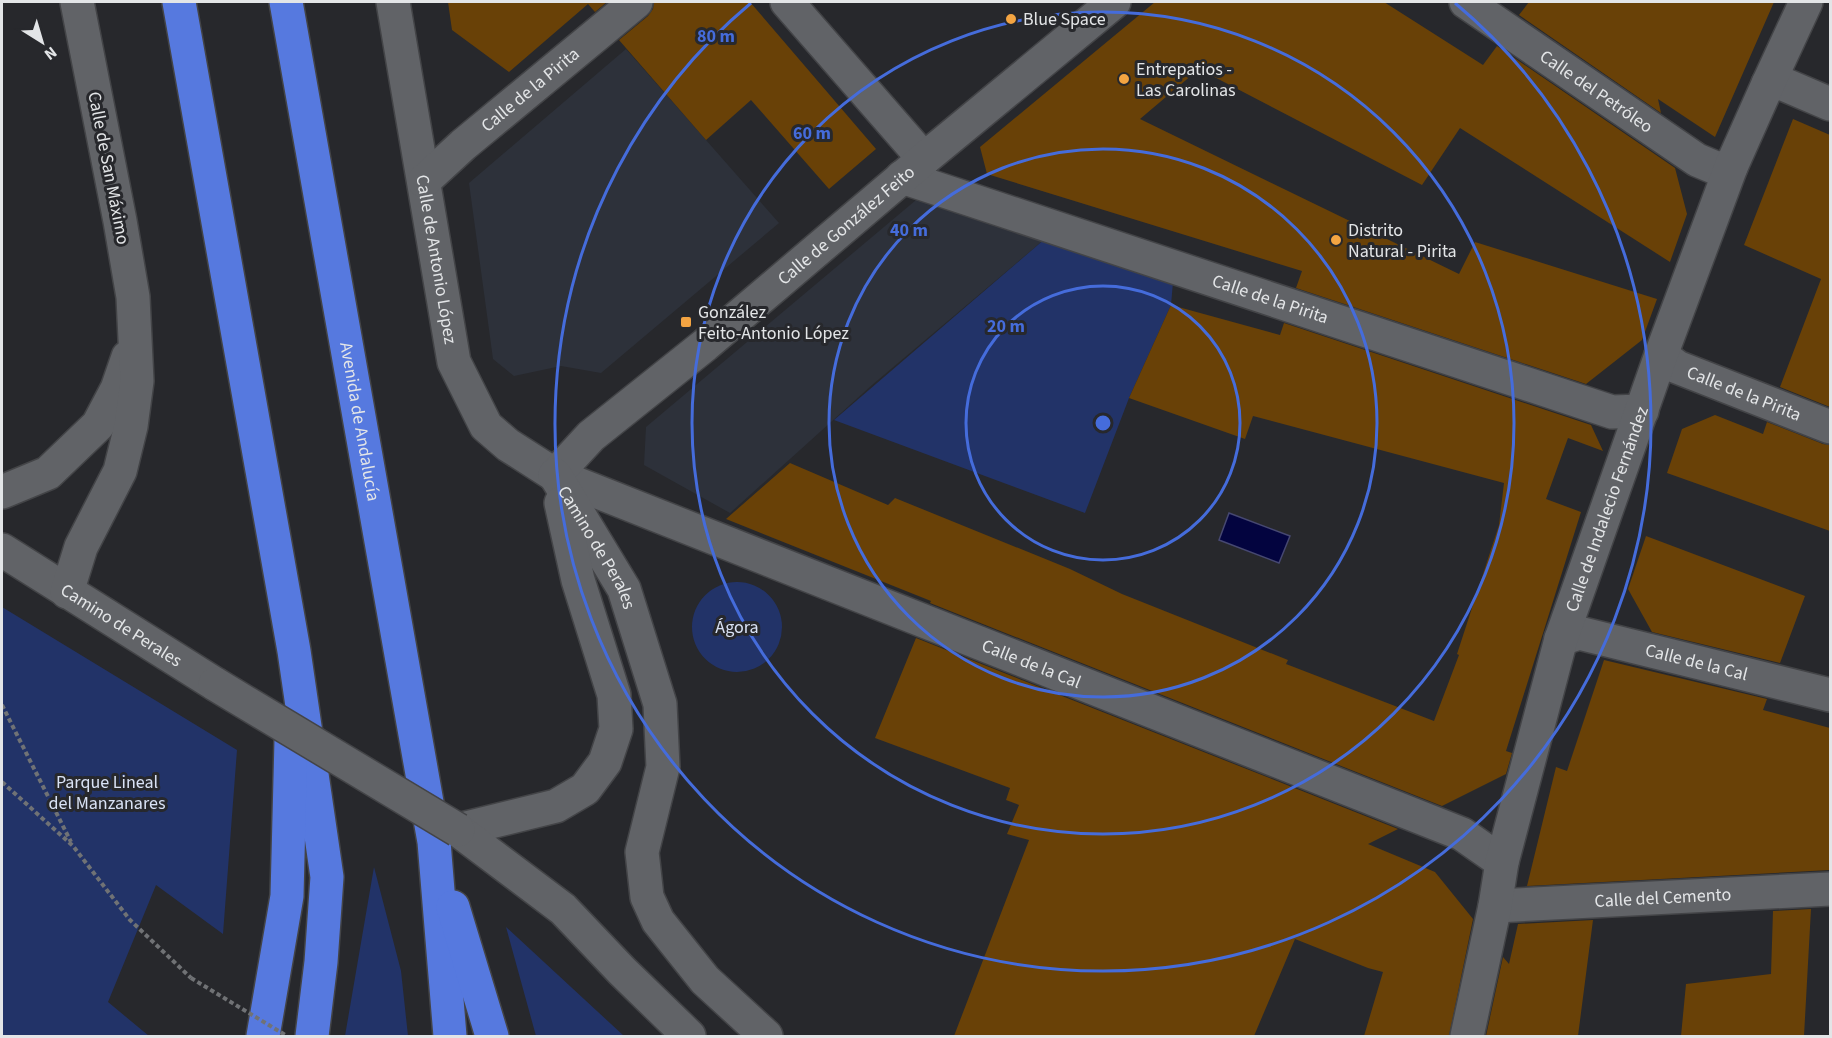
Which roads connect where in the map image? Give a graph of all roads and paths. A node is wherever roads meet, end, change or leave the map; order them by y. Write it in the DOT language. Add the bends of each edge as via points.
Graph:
graph roads {
  1 [pos="77,2"];
  2 [pos="179,2"];
  3 [pos="286,2"];
  4 [pos="393,2"];
  5 [pos="636,2"];
  6 [pos="787,2"];
  7 [pos="1114,2"];
  8 [pos="1466,2"];
  9 [pos="1806,2"];
  10 [pos="1768,84"];
  11 [pos="1830,104"];
  12 [pos="1731,167"];
  13 [pos="913,168"];
  14 [pos="424,181"];
  15 [pos="135,336"];
  16 [pos="1661,355"];
  17 [pos="1642,411"];
  18 [pos="1830,427"];
  19 [pos="555,475"];
  20 [pos="2,492"];
  21 [pos="2,550"];
  22 [pos="67,592"];
  23 [pos="1561,639"];
  24 [pos="294,651"];
  25 [pos="1830,694"];
  26 [pos="2,705"];
  27 [pos="2,782"];
  28 [pos="446,836"];
  29 [pos="73,846"];
  30 [pos="1502,862"];
  31 [pos="1830,889"];
  32 [pos="1495,906"];
  33 [pos="263,1036"];
  34 [pos="286,1036"];
  35 [pos="312,1036"];
  36 [pos="450,1036"];
  37 [pos="492,1036"];
  38 [pos="689,1036"];
  39 [pos="766,1036"];
  40 [pos="1467,1036"];
  1 -- 15 [label="street, Calle de San Máximo" via="120,221"];
  2 -- 24 [label="highway"];
  3 -- 28 [label="highway, Avenida de Andalucía"];
  4 -- 14 [label="street, Calle de Antonio López"];
  5 -- 14 [label="street, Calle de la Pirita"];
  6 -- 13 [label="street"];
  7 -- 13 [label="street, Calle de González Feito"];
  8 -- 12 [label="street, Calle del Petróleo" via="1697,160 1716,168"];
  9 -- 10 [label="street, Calle de Indalecio Fernández"];
  10 -- 11 [label="street" via="1783,84"];
  10 -- 12 [label="street, Calle de Indalecio Fernández"];
  12 -- 16 [label="street, Calle de Indalecio Fernández"];
  13 -- 17 [label="street, Calle de la Pirita" via="1612,412"];
  13 -- 19 [label="street, Calle de González Feito" via="591,436"];
  14 -- 19 [label="street, Calle de Antonio López" via="454,362 486,426"];
  15 -- 20 [label="street, Calle de San Máximo" via="117,389 98,425 48,473"];
  15 -- 22 [label="street, Calle de San Máximo" via="137,381 120,471 81,547"];
  16 -- 17 [label="street, Calle de Indalecio Fernández"];
  16 -- 18 [label="street, Calle de la Pirita" via="1677,368"];
  17 -- 23 [label="street, Calle de Indalecio Fernández"];
  19 -- 28 [label="street, Camino de Perales" via="578,580 614,695 616,729 605,762 585,789 556,806"];
  19 -- 30 [label="street, Calle de la Cal" via="1462,834"];
  19 -- 39 [label="street, Camino de Perales" via="624,589 660,704 663,767 642,852 647,897 658,921 705,980"];
  21 -- 22 [label="street, Camino de Perales"];
  22 -- 28 [label="street, Camino de Perales, bridge"];
  23 -- 25 [label="street, Calle de la Cal" via="1579,633"];
  23 -- 30 [label="street, Calle de Indalecio Fernández"];
  24 -- 33 [label="highway" via="287,896"];
  24 -- 35 [label="highway" via="327,877"];
  26 -- 29 [label="path"];
  27 -- 29 [label="path"];
  28 -- 36 [label="highway"];
  28 -- 37 [label="highway"];
  28 -- 38 [label="street, Camino de Perales" via="563,909"];
  29 -- 34 [label="path, bridge" via="130,920 191,978"];
  30 -- 32 [label="street, Calle de Indalecio Fernández"];
  31 -- 32 [label="street, Calle del Cemento"];
  32 -- 40 [label="street, Calle de Indalecio Fernández"];
}
